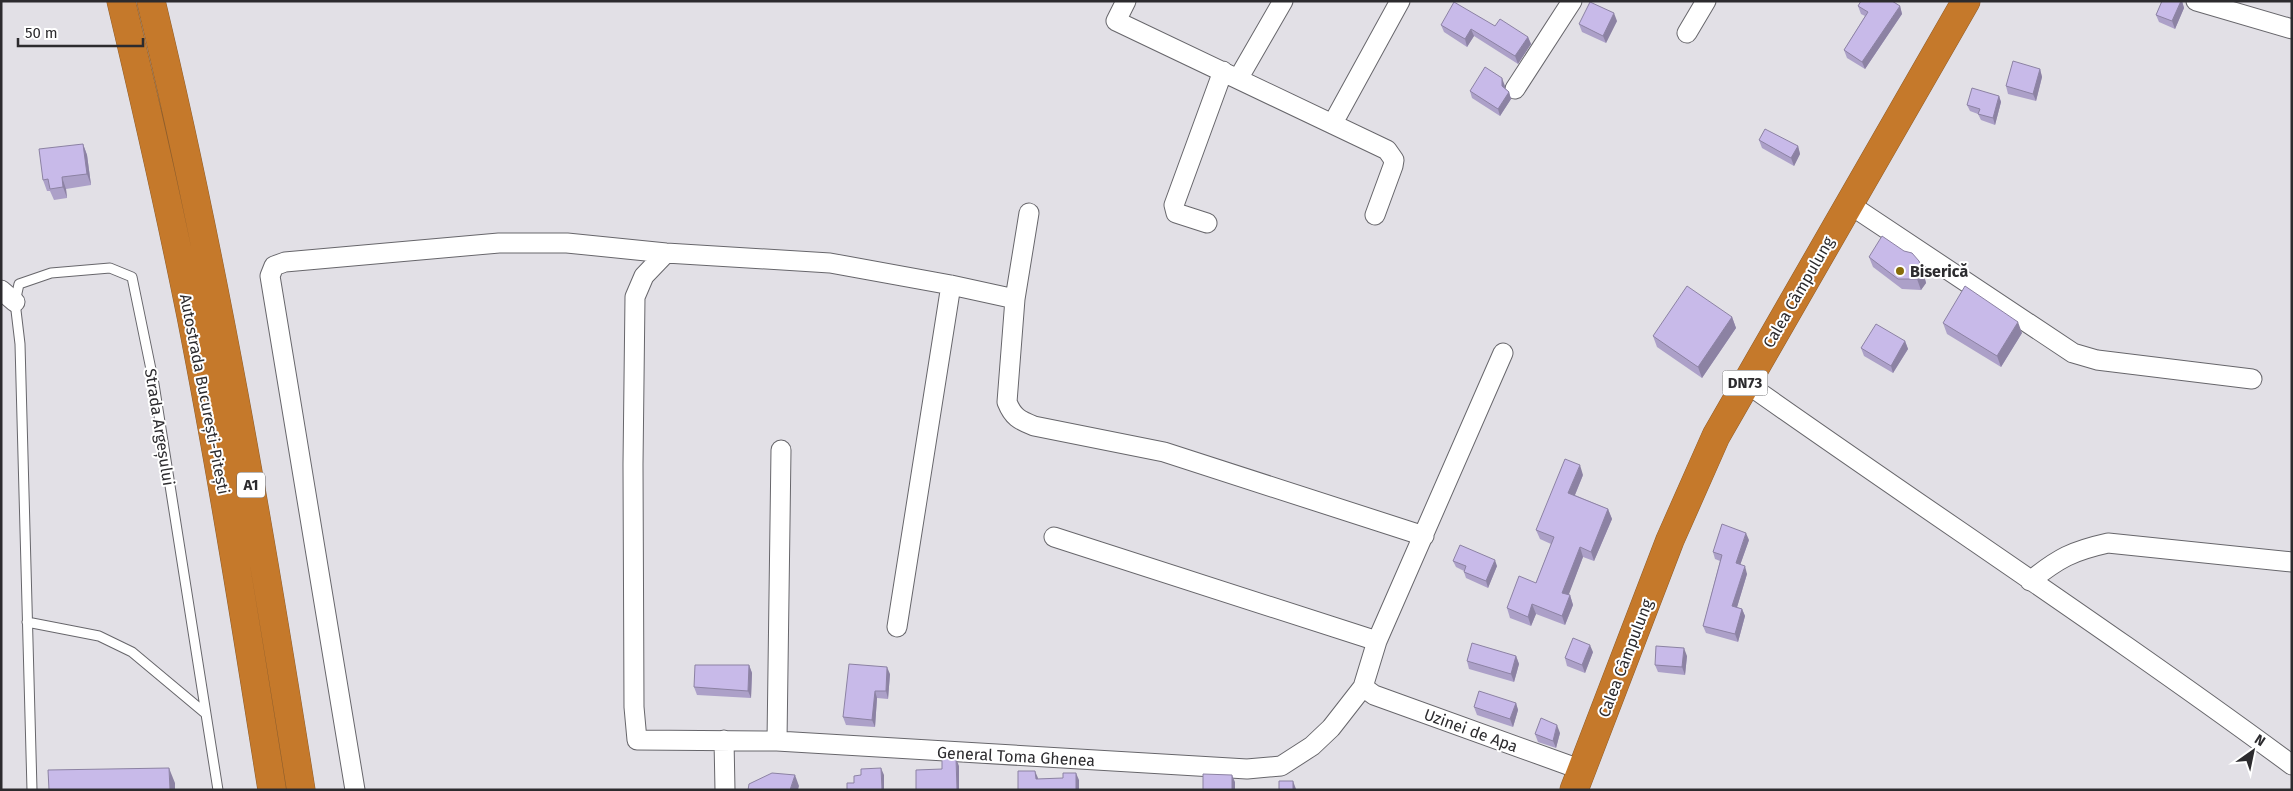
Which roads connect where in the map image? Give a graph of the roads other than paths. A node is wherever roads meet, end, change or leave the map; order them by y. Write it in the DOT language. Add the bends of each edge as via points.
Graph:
graph roads {
  1 [pos="121,1"];
  2 [pos="151,1"];
  3 [pos="1126,1"];
  4 [pos="1284,1"];
  5 [pos="1400,1"];
  6 [pos="1572,1"];
  7 [pos="1706,1"];
  8 [pos="1966,1"];
  9 [pos="2196,1"];
  10 [pos="2292,29"];
  11 [pos="1687,33"];
  12 [pos="1230,75"];
  13 [pos="1515,89"];
  14 [pos="1333,123"];
  15 [pos="1849,204"];
  16 [pos="1028,213"];
  17 [pos="1375,215"];
  18 [pos="1207,223"];
  19 [pos="666,252"];
  20 [pos="951,285"];
  21 [pos="1,290"];
  22 [pos="1015,299"];
  23 [pos="15,302"];
  24 [pos="1503,353"];
  25 [pos="2252,379"];
  26 [pos="1746,383"];
  27 [pos="781,450"];
  28 [pos="1424,536"];
  29 [pos="1054,538"];
  30 [pos="2292,562"];
  31 [pos="2030,581"];
  32 [pos="27,622"];
  33 [pos="898,627"];
  34 [pos="1377,641"];
  35 [pos="1363,687"];
  36 [pos="205,713"];
  37 [pos="724,740"];
  38 [pos="777,741"];
  39 [pos="2292,765"];
  40 [pos="1578,780"];
  41 [pos="32,790"];
  42 [pos="218,790"];
  43 [pos="272,790"];
  44 [pos="301,790"];
  45 [pos="355,790"];
  46 [pos="725,790"];
  1 -- 43 [label="highway, Autostrada București-Pitești / A1" via="191,315 224,491"];
  2 -- 44 [label="highway, Autostrada București-Pitești / A1" via="220,315"];
  3 -- 12 [label="street" via="1116,21"];
  4 -- 12 [label="street"];
  5 -- 14 [label="street"];
  6 -- 13 [label="street"];
  7 -- 11 [label="street"];
  8 -- 15 [label="highway, Calea Câmpulung / DN73"];
  9 -- 10 [label="street"];
  12 -- 14 [label="street"];
  12 -- 18 [label="street" via="1174,205 1176,213"];
  14 -- 17 [label="street" via="1392,154 1393,166"];
  15 -- 25 [label="street" via="2073,352 2098,360"];
  15 -- 26 [label="highway, Calea Câmpulung / DN73"];
  16 -- 22 [label="street"];
  19 -- 20 [label="street" via="830,263"];
  19 -- 37 [label="street, General Toma Ghenea" via="644,276 635,297 634,707 637,740"];
  19 -- 45 [label="street" via="567,242 499,243 285,262 274,266 270,276"];
  20 -- 22 [label="street"];
  20 -- 33 [label="street"];
  21 -- 23 [label="street"];
  22 -- 28 [label="street" via="1007,402 1017,419 1034,426 1164,452"];
  23 -- 32 [label="lane" via="20,344"];
  23 -- 36 [label="lane, Strada Argeșului" via="19,284 51,273 110,268 132,277 154,384"];
  24 -- 28 [label="street"];
  26 -- 31 [label="street"];
  26 -- 40 [label="highway, Calea Câmpulung / DN73" via="1716,436 1686,500"];
  27 -- 38 [label="street"];
  28 -- 34 [label="street"];
  29 -- 34 [label="street"];
  30 -- 31 [label="street" via="2108,543 2079,549 2057,560"];
  31 -- 39 [label="street"];
  32 -- 36 [label="lane" via="99,636 132,652"];
  32 -- 41 [label="lane"];
  34 -- 35 [label="street"];
  35 -- 38 [label="street, General Toma Ghenea" via="1331,728 1312,746 1281,766 1247,769"];
  35 -- 40 [label="street, Uzinei de Apa" via="1374,695"];
  36 -- 42 [label="lane, Strada Argeșului"];
  37 -- 38 [label="street, General Toma Ghenea"];
  37 -- 46 [label="street"];
}
